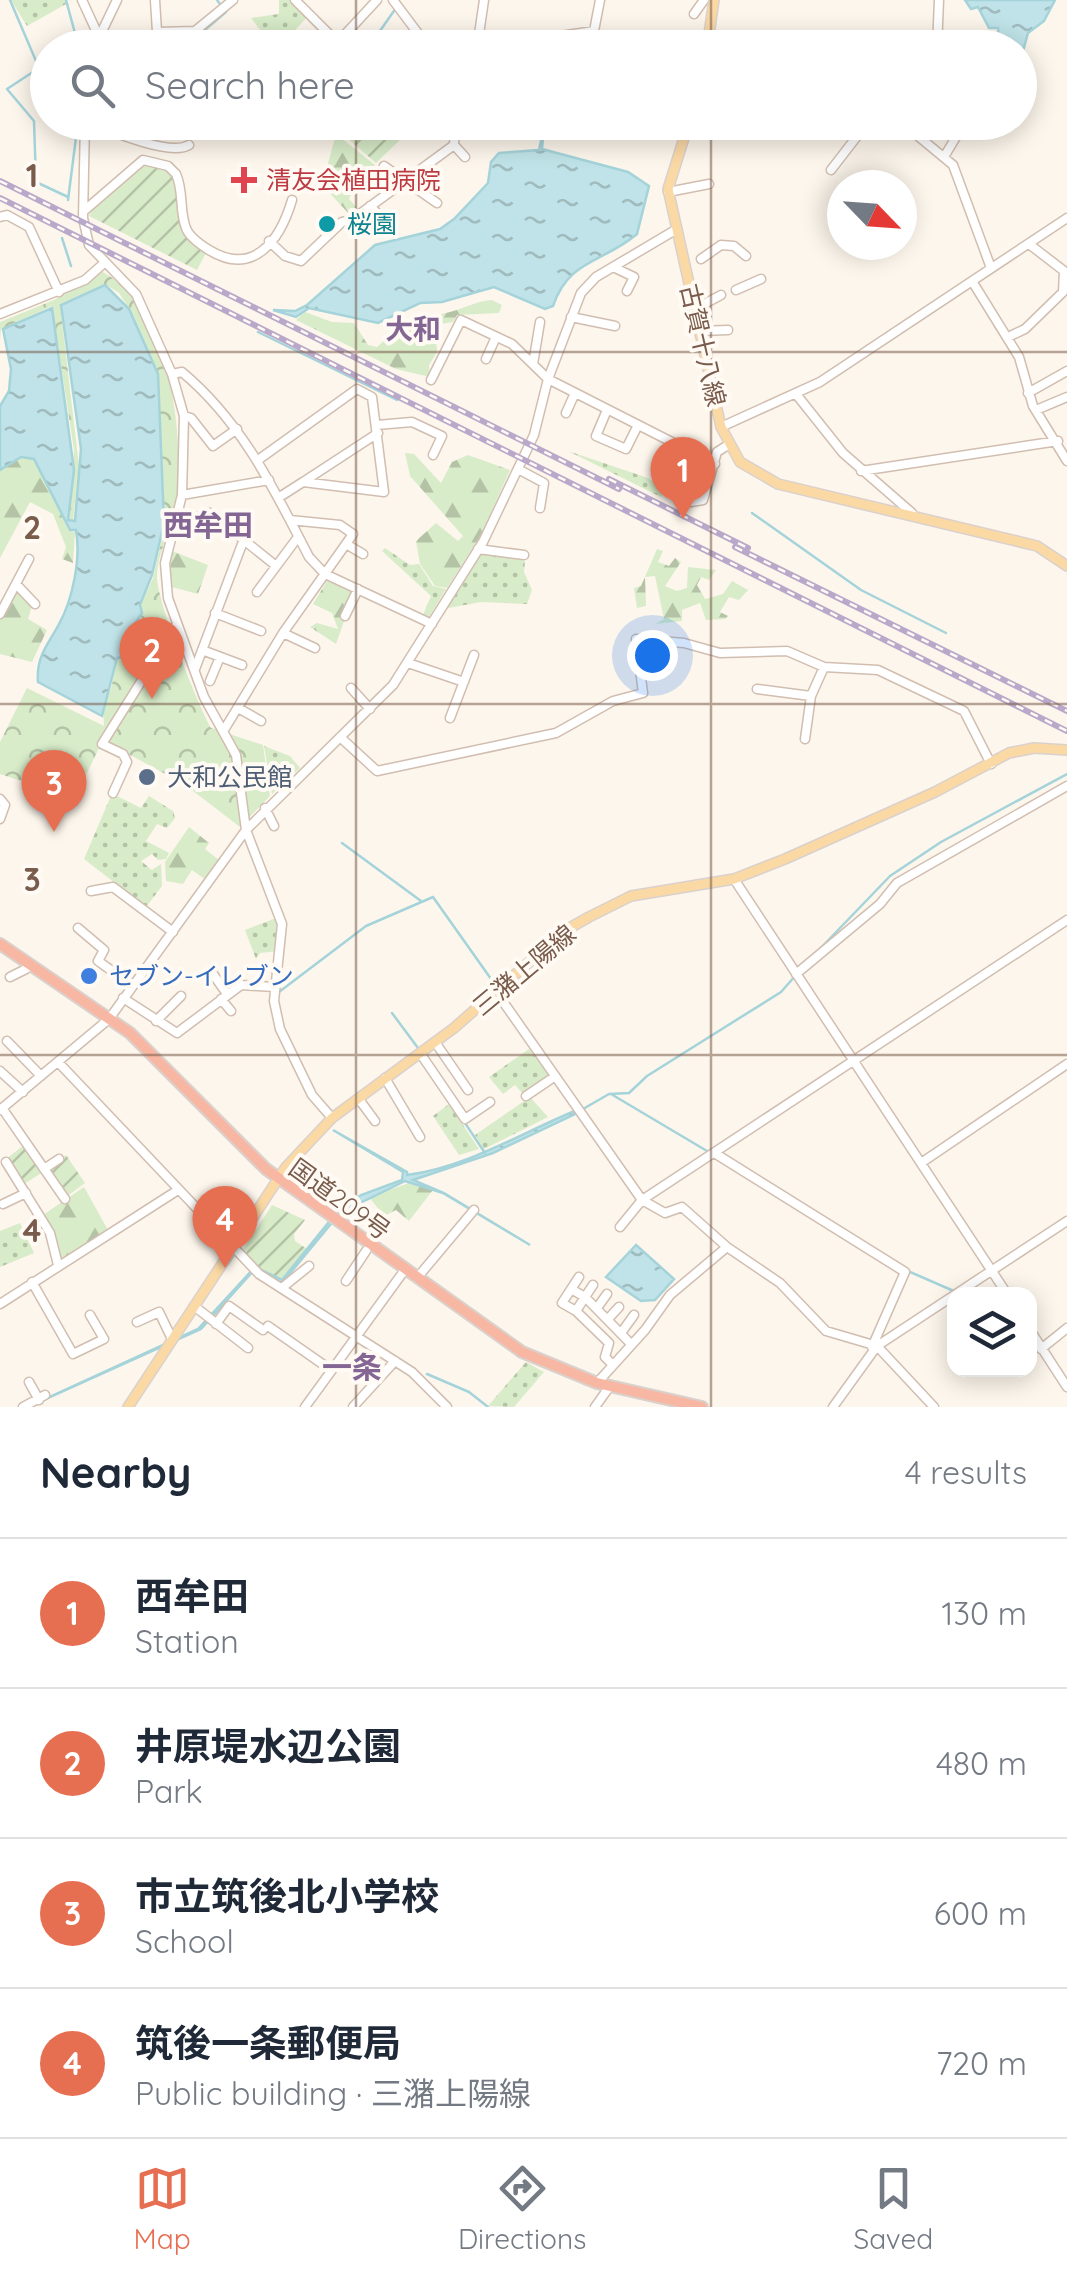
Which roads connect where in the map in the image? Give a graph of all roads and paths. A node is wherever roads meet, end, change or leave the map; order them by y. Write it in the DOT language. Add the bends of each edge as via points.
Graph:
graph roads {
  1 [pos="82,0"];
  2 [pos="117,0"];
  3 [pos="155,0"];
  4 [pos="233,0"];
  5 [pos="295,0"];
  6 [pos="376,0"];
  7 [pos="393,0"];
  8 [pos="484,0"];
  9 [pos="600,0"];
  10 [pos="704,0"];
  11 [pos="714,0"];
  12 [pos="940,0"];
  13 [pos="694,14"];
  14 [pos="96,30"];
  15 [pos="102,30"];
  16 [pos="157,30"];
  17 [pos="198,30"];
  18 [pos="325,30"];
  19 [pos="352,30"];
  20 [pos="415,30"];
  21 [pos="480,30"];
  22 [pos="594,30"];
  23 [pos="710,30"];
  24 [pos="939,30"];
  25 [pos="85,140"];
  26 [pos="139,140"];
  27 [pos="143,140"];
  28 [pos="456,140"];
  29 [pos="684,140"];
  30 [pos="854,140"];
  31 [pos="924,140"];
  32 [pos="954,140"];
  33 [pos="190,144"];
  34 [pos="454,145"];
  35 [pos="465,157"];
  36 [pos="944,157"];
  37 [pos="145,160"];
  38 [pos="384,166"];
  39 [pos="831,170"];
  40 [pos="404,179"];
  41 [pos="710,184"];
  42 [pos="86,192"];
  43 [pos="668,192"];
  44 [pos="98,197"];
  45 [pos="292,200"];
  46 [pos="436,203"];
  47 [pos="370,206"];
  48 [pos="85,210"];
  49 [pos="0,218"];
  50 [pos="382,218"];
  51 [pos="1067,218"];
  52 [pos="677,228"];
  53 [pos="269,241"];
  54 [pos="1028,244"];
  55 [pos="746,256"];
  56 [pos="702,259"];
  57 [pos="103,264"];
  58 [pos="613,267"];
  59 [pos="991,268"];
  60 [pos="760,279"];
  61 [pos="972,280"];
  62 [pos="736,290"];
  63 [pos="627,291"];
  64 [pos="59,292"];
  65 [pos="720,296"];
  66 [pos="695,309"];
  67 [pos="0,314"];
  68 [pos="571,316"];
  69 [pos="540,322"];
  70 [pos="615,326"];
  71 [pos="700,330"];
  72 [pos="728,330"];
  73 [pos="496,337"];
  74 [pos="1008,337"];
  75 [pos="486,360"];
  76 [pos="533,364"];
  77 [pos="1067,370"];
  78 [pos="172,374"];
  79 [pos="548,379"];
  80 [pos="431,380"];
  81 [pos="1028,393"];
  82 [pos="576,394"];
  83 [pos="796,394"];
  84 [pos="1067,397"];
  85 [pos="608,410"];
  86 [pos="1036,410"];
  87 [pos="566,413"];
  88 [pos="184,416"];
  89 [pos="638,425"];
  90 [pos="722,427"];
  91 [pos="237,429"];
  92 [pos="377,429"];
  93 [pos="1058,440"];
  94 [pos="728,445"];
  95 [pos="433,456"];
  96 [pos="258,460"];
  97 [pos="1067,462"];
  98 [pos="714,464"];
  99 [pos="518,469"];
  100 [pos="861,470"];
  101 [pos="268,480"];
  102 [pos="303,482"];
  103 [pos="704,494"];
  104 [pos="182,496"];
  105 [pos="278,498"];
  106 [pos="540,508"];
  107 [pos="912,513"];
  108 [pos="290,520"];
  109 [pos="178,524"];
  110 [pos="298,537"];
  111 [pos="244,539"];
  112 [pos="346,544"];
  113 [pos="478,549"];
  114 [pos="363,554"];
  115 [pos="524,555"];
  116 [pos="29,559"];
  117 [pos="275,565"];
  118 [pos="1067,566"];
  119 [pos="326,574"];
  120 [pos="16,584"];
  121 [pos="358,589"];
  122 [pos="256,592"];
  123 [pos="35,604"];
  124 [pos="215,613"];
  125 [pos="0,614"];
  126 [pos="345,616"];
  127 [pos="177,624"];
  128 [pos="432,624"];
  129 [pos="261,631"];
  130 [pos="283,633"];
  131 [pos="314,648"];
  132 [pos="202,650"];
  133 [pos="474,654"];
  134 [pos="220,657"];
  135 [pos="408,663"];
  136 [pos="242,665"];
  137 [pos="824,667"];
  138 [pos="195,669"];
  139 [pos="210,681"];
  140 [pos="464,682"];
  141 [pos="351,688"];
  142 [pos="757,689"];
  143 [pos="811,696"];
  144 [pos="238,708"];
  145 [pos="370,708"];
  146 [pos="450,718"];
  147 [pos="261,721"];
  148 [pos="224,730"];
  149 [pos="340,737"];
  150 [pos="805,739"];
  151 [pos="1067,750"];
  152 [pos="991,764"];
  153 [pos="1067,786"];
  154 [pos="113,794"];
  155 [pos="0,799"];
  156 [pos="265,808"];
  157 [pos="0,819"];
  158 [pos="274,826"];
  159 [pos="246,830"];
  160 [pos="734,879"];
  161 [pos="91,891"];
  162 [pos="1066,923"];
  163 [pos="78,928"];
  164 [pos="173,932"];
  165 [pos="0,944"];
  166 [pos="26,969"];
  167 [pos="213,974"];
  168 [pos="796,974"];
  169 [pos="10,977"];
  170 [pos="132,984"];
  171 [pos="274,987"];
  172 [pos="497,993"];
  173 [pos="181,996"];
  174 [pos="224,996"];
  175 [pos="123,998"];
  176 [pos="231,1011"];
  177 [pos="108,1019"];
  178 [pos="156,1021"];
  179 [pos="6,1041"];
  180 [pos="435,1042"];
  181 [pos="420,1053"];
  182 [pos="58,1062"];
  183 [pos="854,1062"];
  184 [pos="1067,1064"];
  185 [pos="0,1071"];
  186 [pos="42,1076"];
  187 [pos="554,1076"];
  188 [pos="385,1078"];
  189 [pos="468,1090"];
  190 [pos="22,1092"];
  191 [pos="526,1096"];
  192 [pos="361,1102"];
  193 [pos="490,1102"];
  194 [pos="1,1110"];
  195 [pos="332,1118"];
  196 [pos="374,1122"];
  197 [pos="420,1137"];
  198 [pos="716,1154"];
  199 [pos="59,1159"];
  200 [pos="6,1162"];
  201 [pos="921,1163"];
  202 [pos="44,1169"];
  203 [pos="279,1179"];
  204 [pos="178,1190"];
  205 [pos="26,1193"];
  206 [pos="65,1199"];
  207 [pos="642,1200"];
  208 [pos="3,1204"];
  209 [pos="474,1210"];
  210 [pos="1067,1221"];
  211 [pos="620,1227"];
  212 [pos="727,1247"];
  213 [pos="234,1250"];
  214 [pos="366,1251"];
  215 [pos="58,1265"];
  216 [pos="309,1266"];
  217 [pos="990,1269"];
  218 [pos="404,1271"];
  219 [pos="579,1277"];
  220 [pos="416,1278"];
  221 [pos="346,1281"];
  222 [pos="32,1282"];
  223 [pos="593,1284"];
  224 [pos="282,1286"];
  225 [pos="1002,1287"];
  226 [pos="571,1289"];
  227 [pos="607,1294"];
  228 [pos="585,1297"];
  229 [pos="0,1304"];
  230 [pos="194,1306"];
  231 [pos="619,1307"];
  232 [pos="599,1309"];
  233 [pos="576,1311"];
  234 [pos="634,1315"];
  235 [pos="90,1316"];
  236 [pos="610,1321"];
  237 [pos="137,1322"];
  238 [pos="588,1322"];
  239 [pos="216,1324"];
  240 [pos="1067,1328"];
  241 [pos="600,1334"];
  242 [pos="622,1334"];
  243 [pos="356,1336"];
  244 [pos="172,1339"];
  245 [pos="1037,1341"];
  246 [pos="631,1344"];
  247 [pos="874,1347"];
  248 [pos="248,1348"];
  249 [pos="1042,1349"];
  250 [pos="606,1351"];
  251 [pos="395,1361"];
  252 [pos="612,1364"];
  253 [pos="331,1370"];
  254 [pos="29,1382"];
  255 [pos="604,1385"];
  256 [pos="1067,1387"];
  257 [pos="641,1392"];
  258 [pos="23,1407"];
  259 [pos="128,1407"];
  260 [pos="305,1407"];
  261 [pos="354,1407"];
  262 [pos="447,1407"];
  263 [pos="595,1407"];
  264 [pos="636,1407"];
  265 [pos="702,1407"];
  266 [pos="832,1407"];
  267 [pos="934,1407"];
  1 -- 14 [label="street"];
  2 -- 15 [label="street"];
  3 -- 16 [label="street"];
  4 -- 17 [label="street"];
  5 -- 18 [label="street"];
  6 -- 19 [label="street"];
  7 -- 20 [label="street"];
  8 -- 21 [label="street"];
  9 -- 22 [label="street"];
  10 -- 13 [label="street"];
  11 -- 23 [label="main road"];
  12 -- 24 [label="street"];
  25 -- 42 [label="street"];
  26 -- 37 [label="street"];
  27 -- 33 [label="street" via="180,150"];
  28 -- 34 [label="street"];
  29 -- 43 [label="main road"];
  30 -- 39 [label="street"];
  31 -- 36 [label="street"];
  32 -- 36 [label="street"];
  34 -- 35 [label="street"];
  34 -- 40 [label="street"];
  36 -- 59 [label="street" via="953,165"];
  37 -- 44 [label="street"];
  37 -- 53 [label="street" via="176,174 185,227 211,251 240,262"];
  38 -- 40 [label="street"];
  40 -- 46 [label="street"];
  40 -- 47 [label="street"];
  41 -- 43 [label="street"];
  42 -- 44 [label="street"];
  42 -- 48 [label="street"];
  43 -- 52 [label="main road, 古賀十八線"];
  44 -- 48 [label="street"];
  45 -- 53 [label="street" via="284,226"];
  47 -- 50 [label="street"];
  47 -- 53 [label="street" via="301,261"];
  48 -- 57 [label="street" via="89,245"];
  49 -- 64 [label="street" via="29,227"];
  51 -- 54 [label="street"];
  52 -- 58 [label="street"];
  52 -- 66 [label="main road, 古賀十八線"];
  54 -- 59 [label="street"];
  54 -- 74 [label="street" via="1064,272 1063,292"];
  55 -- 56 [label="street" via="728,244"];
  57 -- 64 [label="street"];
  57 -- 78 [label="street" via="136,294"];
  58 -- 63 [label="street" via="634,277"];
  58 -- 68 [label="street" via="582,293"];
  59 -- 61 [label="street"];
  60 -- 62 [label="street"];
  61 -- 74 [label="street"];
  61 -- 83 [label="street"];
  64 -- 67 [label="street"];
  65 -- 66 [label="street"];
  66 -- 71 [label="main road, 古賀十八線"];
  68 -- 70 [label="street"];
  68 -- 79 [label="street"];
  69 -- 76 [label="street"];
  71 -- 72 [label="street"];
  71 -- 90 [label="main road, 古賀十八線"];
  73 -- 75 [label="street"];
  73 -- 76 [label="street"];
  73 -- 80 [label="street" via="460,321"];
  74 -- 81 [label="street"];
  76 -- 79 [label="street"];
  77 -- 81 [label="street"];
  78 -- 88 [label="street"];
  78 -- 91 [label="street" via="182,372"];
  79 -- 82 [label="street"];
  79 -- 99 [label="street"];
  81 -- 86 [label="street"];
  82 -- 85 [label="street"];
  82 -- 87 [label="street"];
  83 -- 90 [label="street"];
  83 -- 100 [label="street"];
  84 -- 86 [label="street"];
  85 -- 89 [label="street"];
  85 -- 89 [label="street" via="596,436 626,449"];
  86 -- 93 [label="street"];
  88 -- 91 [label="street" via="213,446"];
  88 -- 104 [label="street"];
  89 -- 98 [label="street"];
  90 -- 94 [label="main road, 古賀十八線"];
  91 -- 96 [label="street"];
  92 -- 95 [label="street" via="412,419 442,436"];
  92 -- 96 [label="street" via="372,397 358,389"];
  92 -- 102 [label="street"];
  92 -- 102 [label="street" via="384,492"];
  93 -- 97 [label="street"];
  93 -- 100 [label="street"];
  94 -- 98 [label="street"];
  94 -- 107 [label="main road" via="740,462 778,484"];
  96 -- 101 [label="street"];
  98 -- 103 [label="street"];
  99 -- 106 [label="street" via="544,483"];
  99 -- 113 [label="street"];
  100 -- 107 [label="street"];
  101 -- 104 [label="street"];
  101 -- 105 [label="street"];
  102 -- 105 [label="street"];
  104 -- 109 [label="street"];
  105 -- 108 [label="street"];
  107 -- 118 [label="main road" via="1037,546"];
  108 -- 110 [label="street"];
  108 -- 112 [label="street" via="340,525 354,534"];
  109 -- 111 [label="street" via="210,513"];
  109 -- 127 [label="street" via="164,564"];
  110 -- 117 [label="street"];
  110 -- 119 [label="street"];
  111 -- 117 [label="street"];
  111 -- 124 [label="street"];
  112 -- 114 [label="street"];
  112 -- 119 [label="street"];
  113 -- 115 [label="street"];
  113 -- 128 [label="street"];
  116 -- 120 [label="street"];
  117 -- 122 [label="street"];
  119 -- 121 [label="street"];
  119 -- 130 [label="street"];
  120 -- 123 [label="street"];
  120 -- 125 [label="street"];
  121 -- 126 [label="street"];
  121 -- 128 [label="street"];
  124 -- 129 [label="street"];
  124 -- 132 [label="street"];
  127 -- 138 [label="street"];
  127 -- 154 [label="street" via="102,744 127,762"];
  128 -- 135 [label="street"];
  130 -- 131 [label="street"];
  130 -- 144 [label="street"];
  132 -- 134 [label="street"];
  132 -- 138 [label="street"];
  133 -- 140 [label="street"];
  134 -- 136 [label="street"];
  134 -- 139 [label="street"];
  135 -- 140 [label="street"];
  135 -- 145 [label="street"];
  137 -- 143 [label="street"];
  137 -- 149 [label="street" via="787,651 720,653 636,640 643,694 604,705 556,732 378,771"];
  137 -- 152 [label="street" via="878,670 964,711"];
  138 -- 148 [label="street"];
  140 -- 146 [label="street"];
  141 -- 145 [label="street"];
  142 -- 143 [label="street"];
  143 -- 150 [label="street"];
  144 -- 147 [label="street"];
  144 -- 148 [label="street"];
  145 -- 149 [label="street"];
  148 -- 159 [label="street" via="236,755"];
  149 -- 156 [label="street"];
  151 -- 152 [label="main road, 三潴上陽線" via="1024,750"];
  152 -- 160 [label="main road, 三潴上陽線"];
  153 -- 168 [label="street" via="898,883"];
  155 -- 157 [label="street"];
  156 -- 158 [label="street"];
  156 -- 159 [label="street"];
  159 -- 164 [label="street"];
  159 -- 171 [label="street" via="282,924"];
  160 -- 168 [label="street"];
  160 -- 172 [label="main road, 三潴上陽線" via="653,890 611,906 566,930"];
  161 -- 164 [label="street" via="113,887"];
  162 -- 183 [label="street"];
  163 -- 170 [label="street" via="104,950 98,960"];
  164 -- 170 [label="street"];
  165 -- 177 [label="highway, 国道209号"];
  166 -- 169 [label="street"];
  167 -- 174 [label="street"];
  168 -- 183 [label="street"];
  170 -- 175 [label="street"];
  171 -- 174 [label="street" via="244,984"];
  171 -- 195 [label="street" via="280,1029 297,1070"];
  172 -- 180 [label="main road, 三潴上陽線"];
  172 -- 187 [label="street"];
  173 -- 178 [label="street"];
  174 -- 176 [label="street"];
  174 -- 178 [label="street" via="177,1034"];
  175 -- 177 [label="street"];
  175 -- 178 [label="street"];
  177 -- 182 [label="street"];
  177 -- 203 [label="highway, 国道209号" via="149,1050"];
  179 -- 186 [label="street"];
  180 -- 181 [label="main road, 三潴上陽線"];
  180 -- 189 [label="street"];
  181 -- 188 [label="main road, 三潴上陽線"];
  181 -- 193 [label="street" via="464,1119"];
  182 -- 186 [label="street"];
  182 -- 204 [label="street"];
  183 -- 198 [label="street"];
  183 -- 201 [label="street"];
  184 -- 201 [label="street"];
  185 -- 190 [label="street"];
  186 -- 190 [label="street"];
  187 -- 191 [label="street"];
  187 -- 207 [label="street"];
  188 -- 195 [label="main road, 三潴上陽線"];
  188 -- 197 [label="street"];
  190 -- 194 [label="street"];
  192 -- 196 [label="street"];
  194 -- 202 [label="street"];
  195 -- 203 [label="main road, 三潴上陽線"];
  198 -- 207 [label="street"];
  198 -- 247 [label="street" via="905,1272"];
  199 -- 202 [label="street"];
  200 -- 205 [label="street"];
  201 -- 217 [label="street"];
  202 -- 206 [label="street"];
  203 -- 213 [label="main road, 三潴上陽線"];
  203 -- 218 [label="highway, 国道209号"];
  204 -- 213 [label="street"];
  204 -- 215 [label="street"];
  205 -- 208 [label="street"];
  205 -- 215 [label="street" via="50,1233"];
  207 -- 211 [label="street"];
  207 -- 212 [label="street" via="665,1213 682,1207"];
  209 -- 220 [label="street"];
  210 -- 217 [label="street"];
  212 -- 246 [label="street" via="670,1295"];
  212 -- 247 [label="street" via="780,1284 826,1331"];
  213 -- 224 [label="street"];
  213 -- 230 [label="main road, 三潴上陽線"];
  214 -- 221 [label="street"];
  215 -- 222 [label="street"];
  216 -- 224 [label="street"];
  217 -- 225 [label="street"];
  217 -- 247 [label="street"];
  218 -- 220 [label="highway, 国道209号"];
  218 -- 243 [label="street"];
  219 -- 226 [label="street"];
  220 -- 255 [label="highway, 国道209号" via="522,1352"];
  222 -- 229 [label="street"];
  222 -- 235 [label="street" via="73,1354 104,1338"];
  223 -- 228 [label="street"];
  224 -- 243 [label="street"];
  226 -- 228 [label="street"];
  226 -- 233 [label="street" via="562,1303"];
  227 -- 232 [label="street"];
  228 -- 232 [label="street"];
  228 -- 233 [label="street"];
  230 -- 239 [label="street"];
  230 -- 244 [label="main road, 三潴上陽線"];
  231 -- 236 [label="street"];
  232 -- 236 [label="street"];
  232 -- 238 [label="street"];
  233 -- 238 [label="street"];
  234 -- 242 [label="street"];
  236 -- 241 [label="street"];
  236 -- 242 [label="street"];
  237 -- 244 [label="street" via="159,1312"];
  238 -- 241 [label="street"];
  239 -- 248 [label="street"];
  239 -- 253 [label="street" via="229,1306"];
  240 -- 249 [label="street"];
  241 -- 250 [label="street"];
  242 -- 246 [label="street"];
  242 -- 250 [label="street"];
  243 -- 251 [label="street"];
  243 -- 253 [label="street"];
  244 -- 259 [label="main road, 三潴上陽線"];
  245 -- 249 [label="street"];
  246 -- 252 [label="street"];
  247 -- 266 [label="street"];
  247 -- 267 [label="street"];
  249 -- 256 [label="street"];
  250 -- 252 [label="street"];
  251 -- 261 [label="street"];
  251 -- 262 [label="street"];
  252 -- 255 [label="street"];
  253 -- 260 [label="street"];
  254 -- 258 [label="street" via="42,1398"];
  255 -- 257 [label="highway, 国道209号"];
  255 -- 263 [label="street"];
  257 -- 264 [label="street"];
  257 -- 265 [label="highway, 国道209号"];
}
